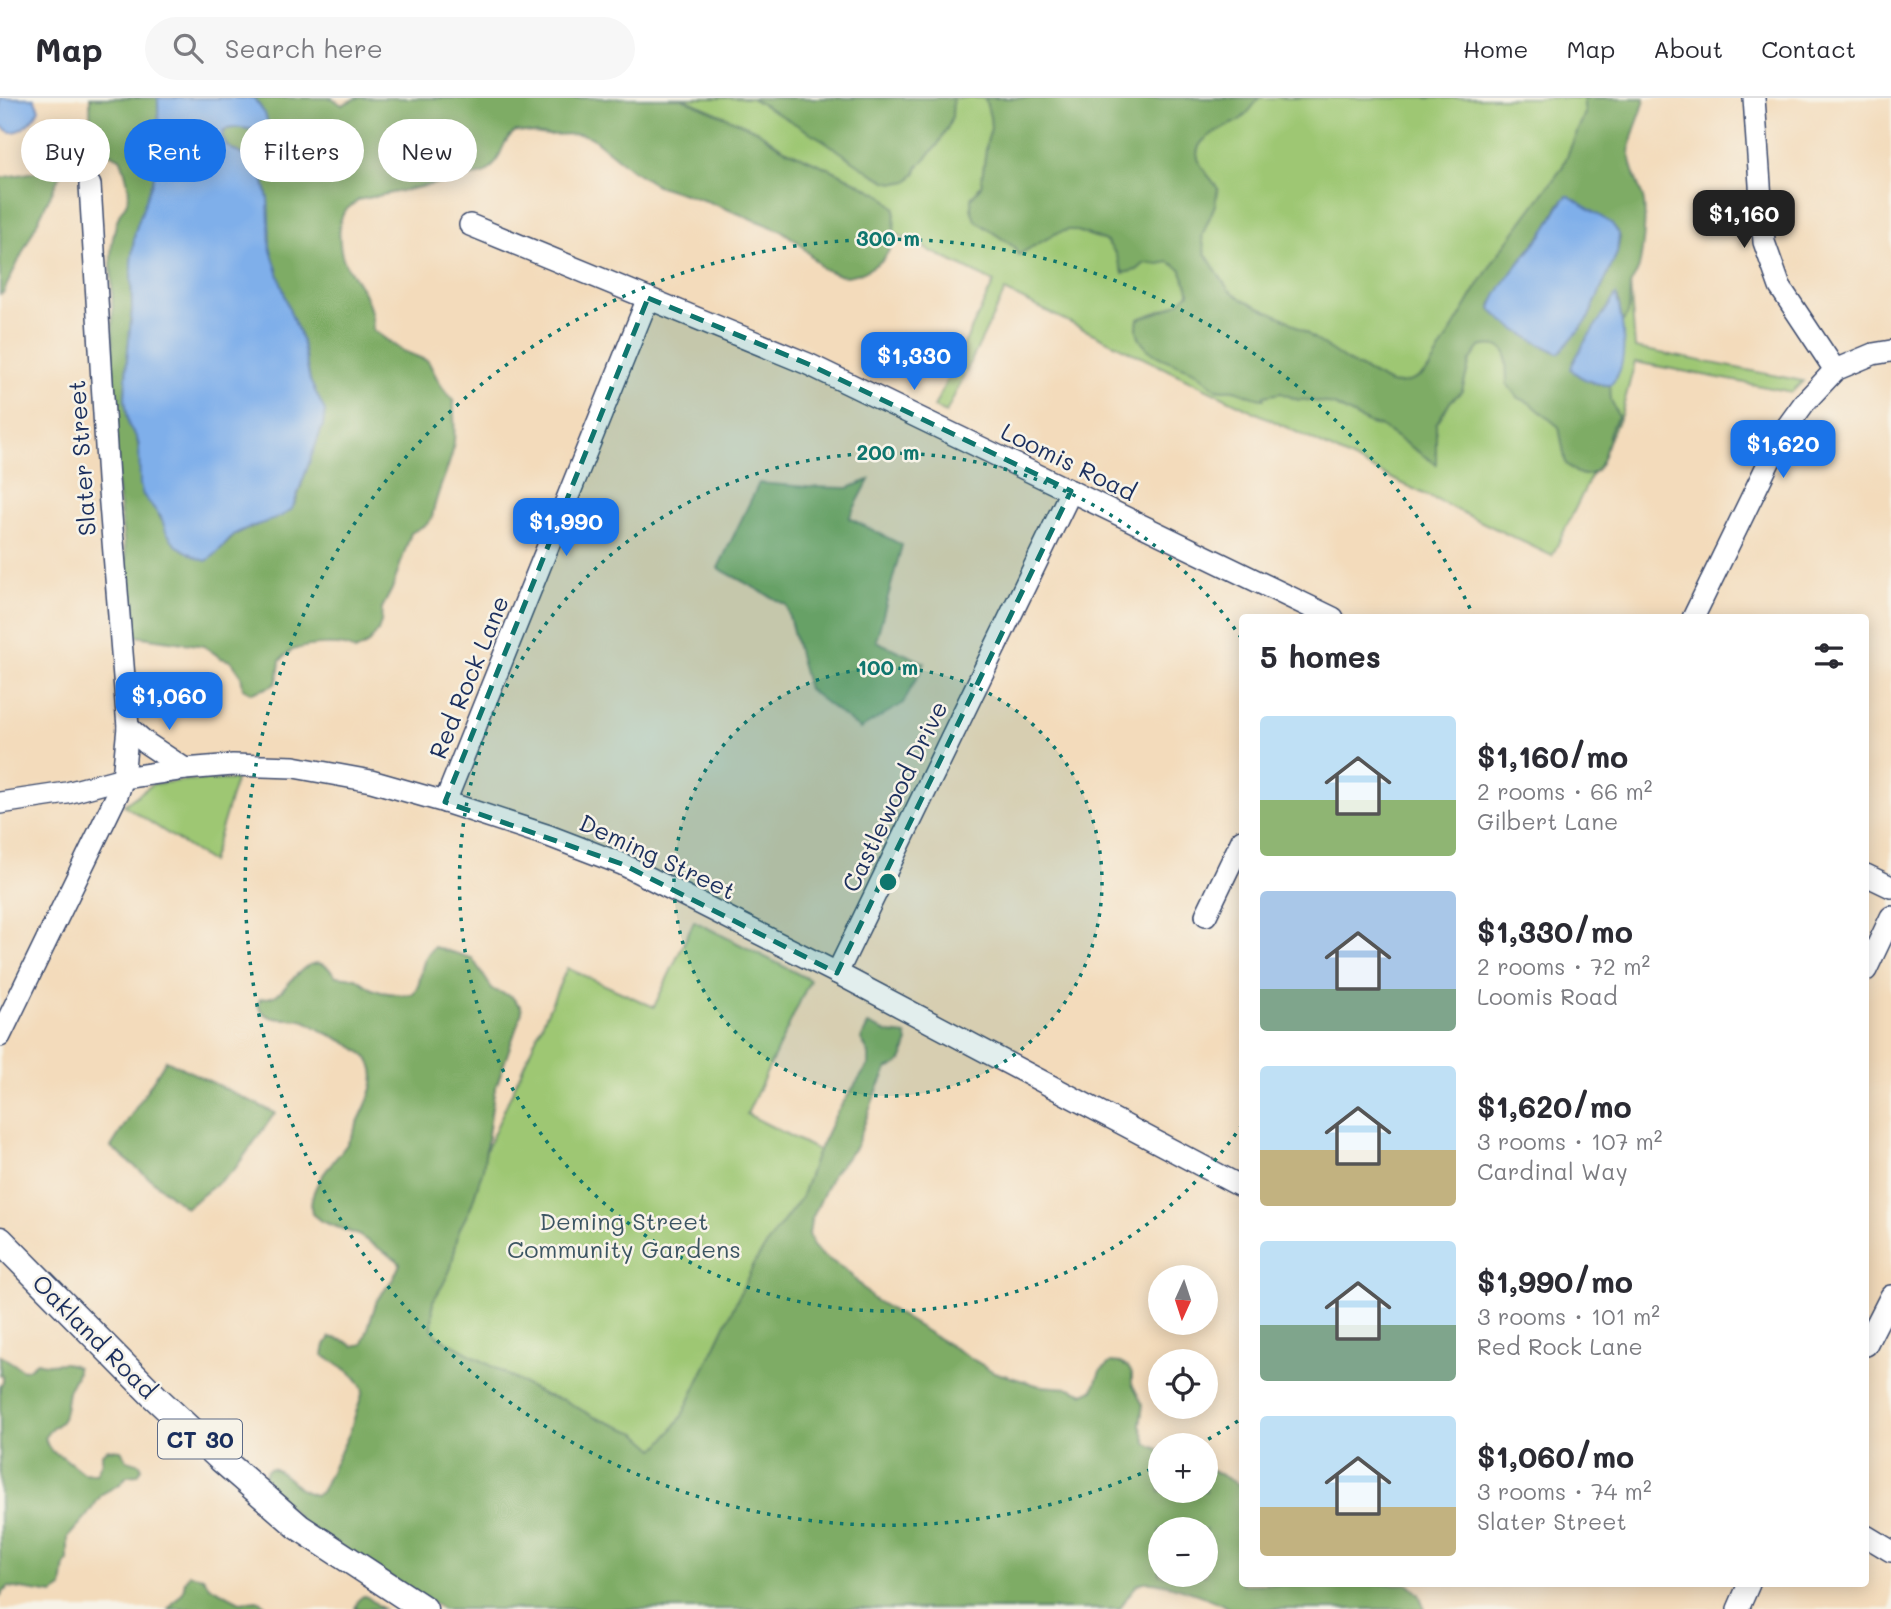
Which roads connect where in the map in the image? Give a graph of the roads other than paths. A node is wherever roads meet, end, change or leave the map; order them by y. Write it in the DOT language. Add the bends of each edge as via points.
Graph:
graph roads {
  1 [pos="1754,98"];
  2 [pos="90,185"];
  3 [pos="470,225"];
  4 [pos="648,298"];
  5 [pos="1891,351"];
  6 [pos="1835,370"];
  7 [pos="1071,491"];
  8 [pos="1325,614"];
  9 [pos="1695,614"];
  10 [pos="128,727"];
  11 [pos="185,769"];
  12 [pos="123,778"];
  13 [pos="445,802"];
  14 [pos="0,803"];
  15 [pos="1239,846"];
  16 [pos="1869,876"];
  17 [pos="1891,887"];
  18 [pos="1206,915"];
  19 [pos="1891,917"];
  20 [pos="1869,964"];
  21 [pos="837,973"];
  22 [pos="0,1036"];
  23 [pos="1239,1186"];
  24 [pos="0,1240"];
  25 [pos="1891,1296"];
  26 [pos="1869,1339"];
  27 [pos="1869,1538"];
  28 [pos="1891,1551"];
  29 [pos="1748,1587"];
  30 [pos="424,1609"];
  31 [pos="1738,1609"];
  1 -- 6 [label="street" via="1764,242 1780,287"];
  2 -- 10 [label="street, Slater Street"];
  3 -- 4 [label="street, Loomis Road"];
  4 -- 7 [label="street, Loomis Road" via="808,364"];
  4 -- 13 [label="street, Red Rock Lane"];
  5 -- 6 [label="street"];
  6 -- 9 [label="street" via="1784,431"];
  7 -- 8 [label="street, Loomis Road"];
  7 -- 21 [label="street, Castlewood Drive"];
  10 -- 11 [label="street"];
  10 -- 12 [label="street, Slater Street"];
  11 -- 12 [label="street, Deming Street"];
  11 -- 13 [label="street, Deming Street" via="294,767 371,781"];
  12 -- 14 [label="street, Deming Street" via="67,793"];
  12 -- 22 [label="street, Slater Street"];
  13 -- 21 [label="street, Deming Street" via="622,864"];
  15 -- 18 [label="street"];
  16 -- 17 [label="street"];
  19 -- 20 [label="street"];
  21 -- 23 [label="street, Deming Street"];
  24 -- 30 [label="main road, Oakland Road / CT 30" via="155,1397 278,1509"];
  25 -- 26 [label="street"];
  27 -- 28 [label="street"];
  29 -- 31 [label="street"];
}
